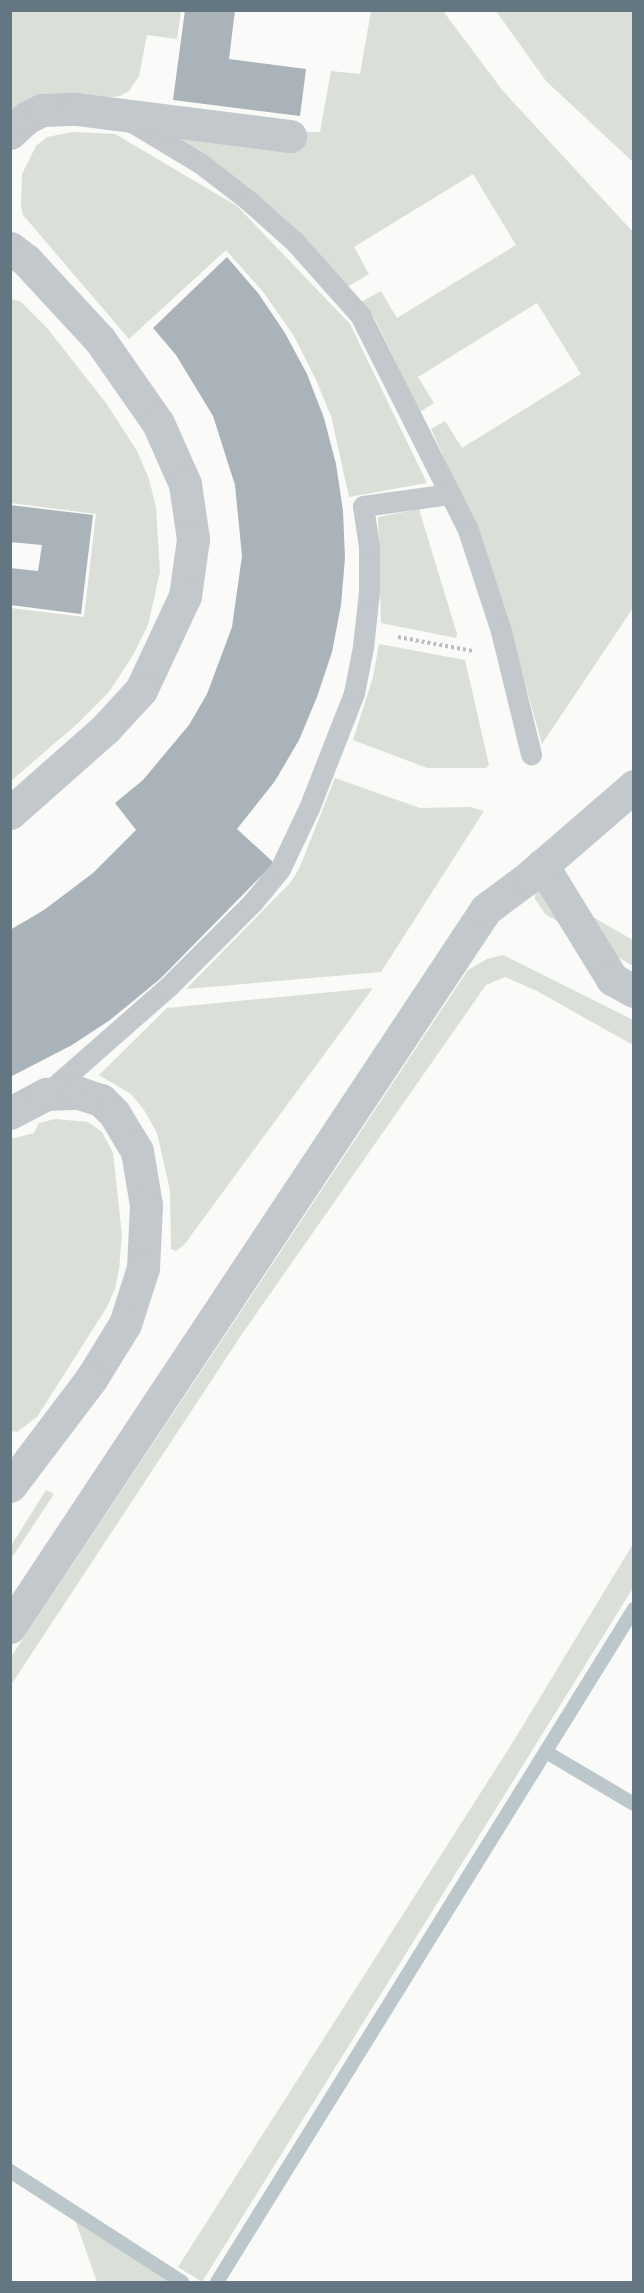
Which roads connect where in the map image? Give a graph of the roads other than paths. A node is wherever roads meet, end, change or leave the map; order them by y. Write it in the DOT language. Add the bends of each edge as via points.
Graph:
graph roads {
  1 [pos="119,114"];
  2 [pos="10,133"];
  3 [pos="290,136"];
  4 [pos="10,248"];
  5 [pos="450,494"];
  6 [pos="531,754"];
  7 [pos="633,786"];
  8 [pos="10,813"];
  9 [pos="542,865"];
  10 [pos="633,991"];
  11 [pos="46,1094"];
  12 [pos="10,1113"];
  13 [pos="13,1477"];
  14 [pos="10,1628"];
  1 -- 2 [label="street" via="42,110"];
  1 -- 3 [label="street"];
  1 -- 5 [label="lane" via="200,163 248,200 295,242 360,315"];
  4 -- 8 [label="street" via="26,260 100,340 158,423 185,484 193,539 185,596 141,690 105,729"];
  5 -- 6 [label="lane" via="468,530 508,658"];
  5 -- 11 [label="lane" via="363,506 369,547 369,592 354,693 309,808 280,869 252,903 168,987"];
  7 -- 9 [label="street"];
  9 -- 10 [label="street" via="612,980"];
  9 -- 14 [label="street" via="486,909"];
  11 -- 12 [label="street"];
  11 -- 13 [label="street" via="79,1093 101,1100 137,1150 146,1205 143,1268 125,1324 91,1379"];
}
